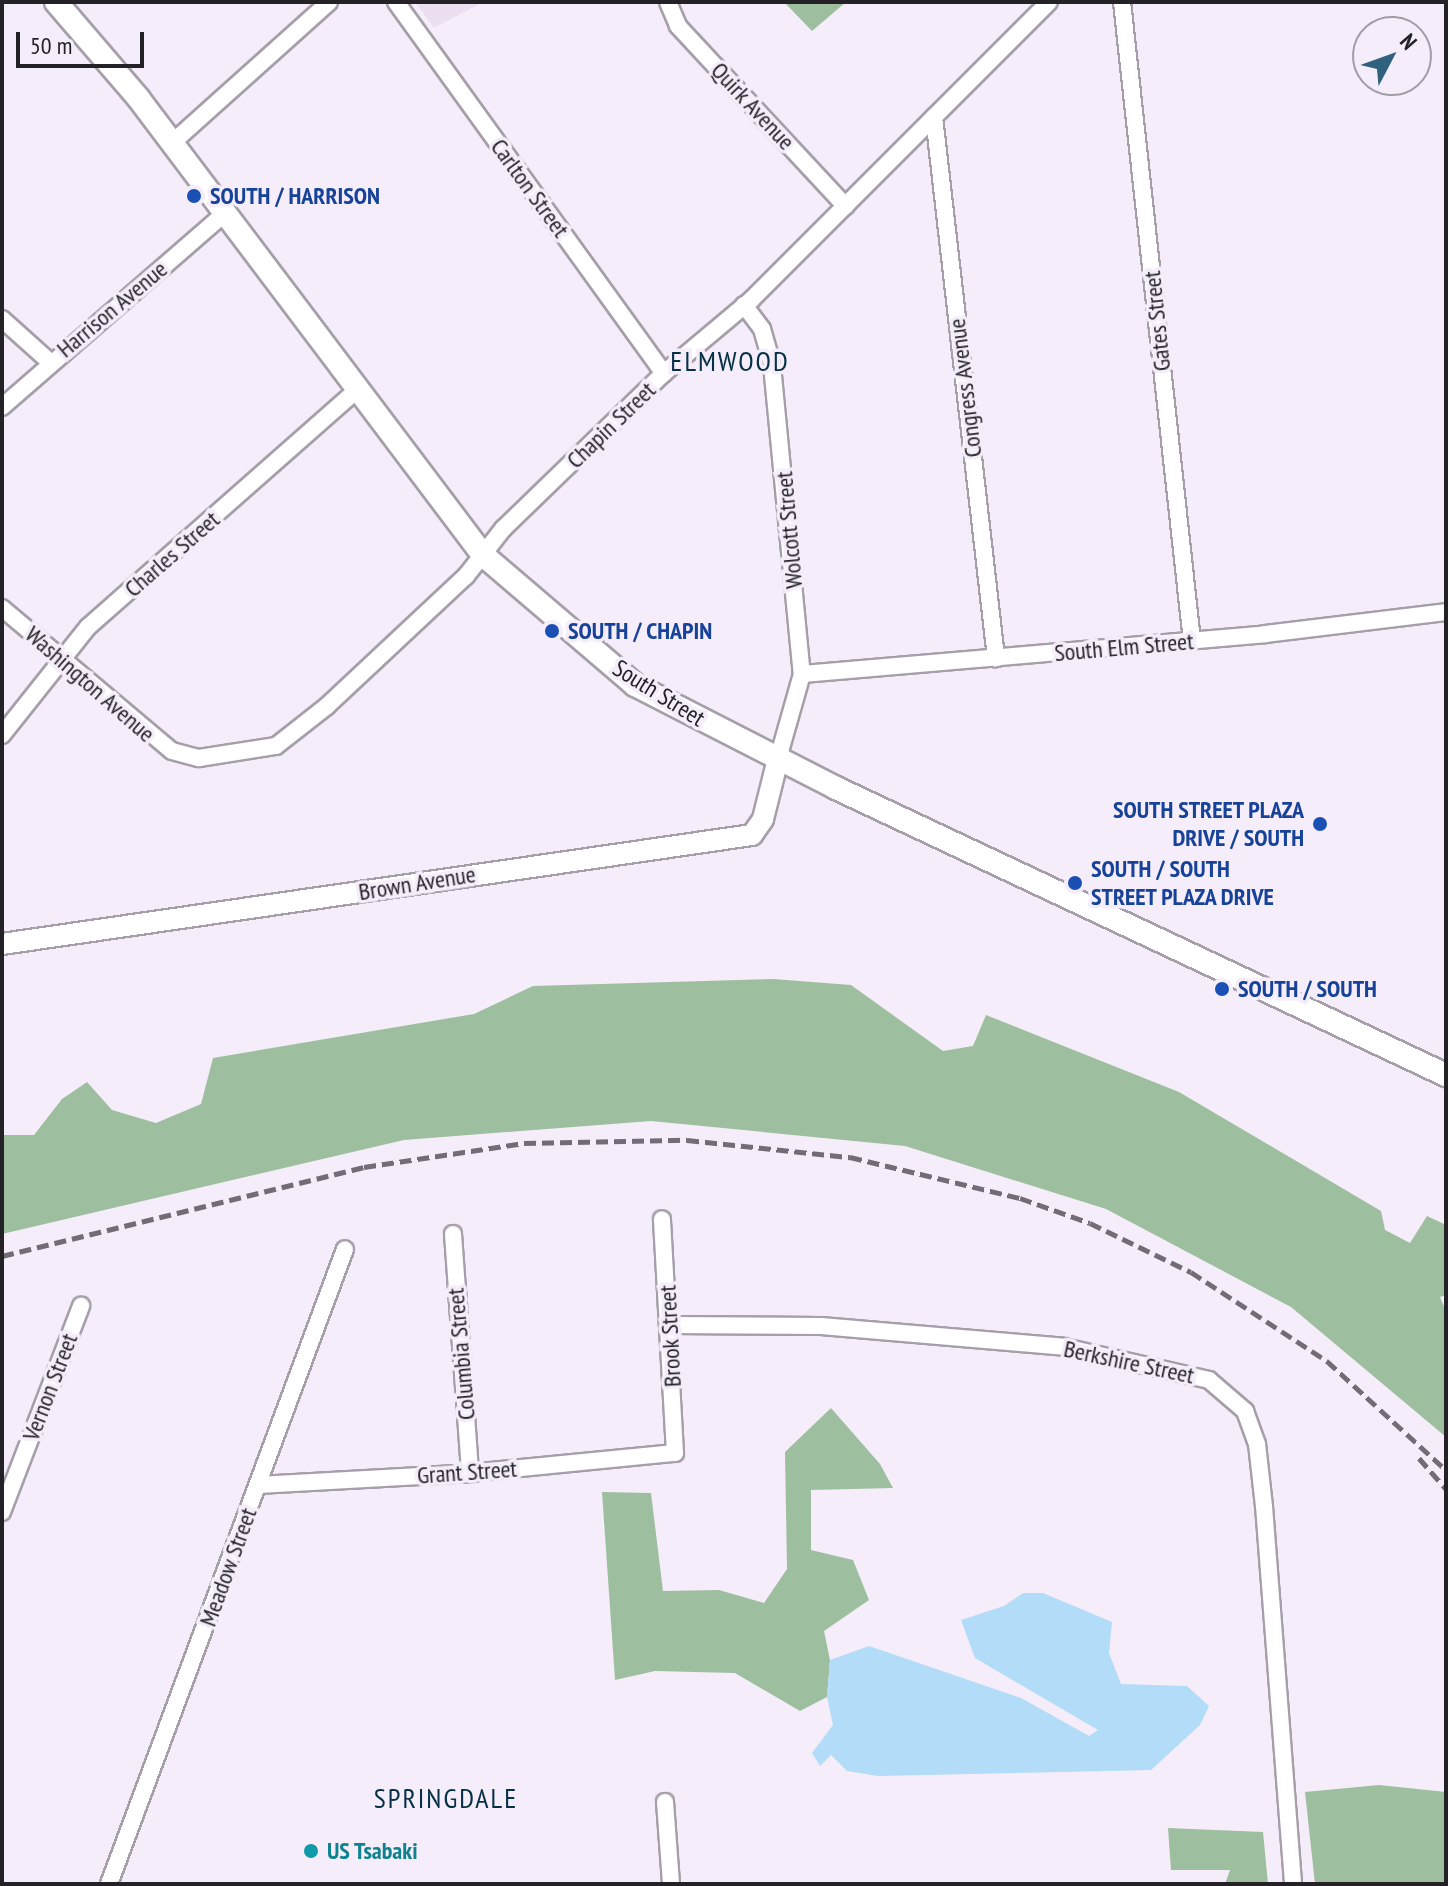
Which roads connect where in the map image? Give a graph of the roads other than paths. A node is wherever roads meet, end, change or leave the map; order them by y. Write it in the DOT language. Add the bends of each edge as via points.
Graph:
graph roads {
  1 [pos="56,2"];
  2 [pos="329,2"];
  3 [pos="396,2"];
  4 [pos="668,2"];
  5 [pos="1049,2"];
  6 [pos="1122,2"];
  7 [pos="934,117"];
  8 [pos="172,143"];
  9 [pos="845,206"];
  10 [pos="225,213"];
  11 [pos="744,305"];
  12 [pos="2,319"];
  13 [pos="50,362"];
  14 [pos="664,373"];
  15 [pos="358,389"];
  16 [pos="2,407"];
  17 [pos="483,555"];
  18 [pos="2,608"];
  19 [pos="1446,612"];
  20 [pos="1192,641"];
  21 [pos="62,658"];
  22 [pos="996,658"];
  23 [pos="802,674"];
  24 [pos="2,735"];
  25 [pos="181,755"];
  26 [pos="778,759"];
  27 [pos="2,944"];
  28 [pos="1446,1075"];
  29 [pos="662,1219"];
  30 [pos="453,1234"];
  31 [pos="345,1249"];
  32 [pos="81,1306"];
  33 [pos="671,1325"];
  34 [pos="675,1453"];
  35 [pos="470,1473"];
  36 [pos="258,1485"];
  37 [pos="2,1512"];
  38 [pos="665,1802"];
  39 [pos="109,1884"];
  40 [pos="671,1884"];
  41 [pos="1293,1884"];
  1 -- 8 [label="main road, South Street"];
  2 -- 8 [label="street"];
  3 -- 14 [label="street, Carlton Street"];
  4 -- 9 [label="street, Quirk Avenue" via="678,26"];
  5 -- 7 [label="street, Chapin Street"];
  6 -- 20 [label="street, Gates Street"];
  7 -- 9 [label="street, Chapin Street"];
  7 -- 22 [label="street, Congress Avenue"];
  8 -- 10 [label="main road, South Street"];
  9 -- 11 [label="street, Chapin Street"];
  10 -- 13 [label="street, Harrison Avenue"];
  10 -- 15 [label="main road, South Street"];
  11 -- 14 [label="street, Chapin Street"];
  11 -- 23 [label="street, Wolcott Street" via="762,329 772,365"];
  12 -- 13 [label="street"];
  13 -- 16 [label="street, Harrison Avenue"];
  14 -- 17 [label="street, Chapin Street"];
  15 -- 17 [label="main road, South Street"];
  15 -- 21 [label="street, Charles Street" via="88,627"];
  17 -- 25 [label="street, Chapin Street" via="289,738 262,750"];
  17 -- 26 [label="main road, South Street" via="635,685"];
  18 -- 21 [label="street, Washington Avenue"];
  19 -- 20 [label="street, South Elm Street"];
  20 -- 22 [label="street, South Elm Street"];
  21 -- 24 [label="street, Charles Street"];
  21 -- 25 [label="street, Washington Avenue" via="133,724"];
  22 -- 23 [label="street, South Elm Street"];
  23 -- 26 [label="street, Wolcott Street"];
  26 -- 27 [label="street, Brown Avenue" via="763,819 752,835"];
  26 -- 28 [label="main road, South Street"];
  29 -- 33 [label="street, Brook Street"];
  30 -- 35 [label="street, Columbia Street"];
  31 -- 36 [label="street, Meadow Street"];
  32 -- 37 [label="street, Vernon Street"];
  33 -- 34 [label="street, Brook Street"];
  33 -- 41 [label="street, Berkshire Street" via="821,1326 1064,1347 1209,1380 1245,1411 1257,1444 1264,1506"];
  34 -- 35 [label="street, Grant Street"];
  35 -- 36 [label="street, Grant Street"];
  36 -- 39 [label="street, Meadow Street"];
  38 -- 40 [label="street"];
}
